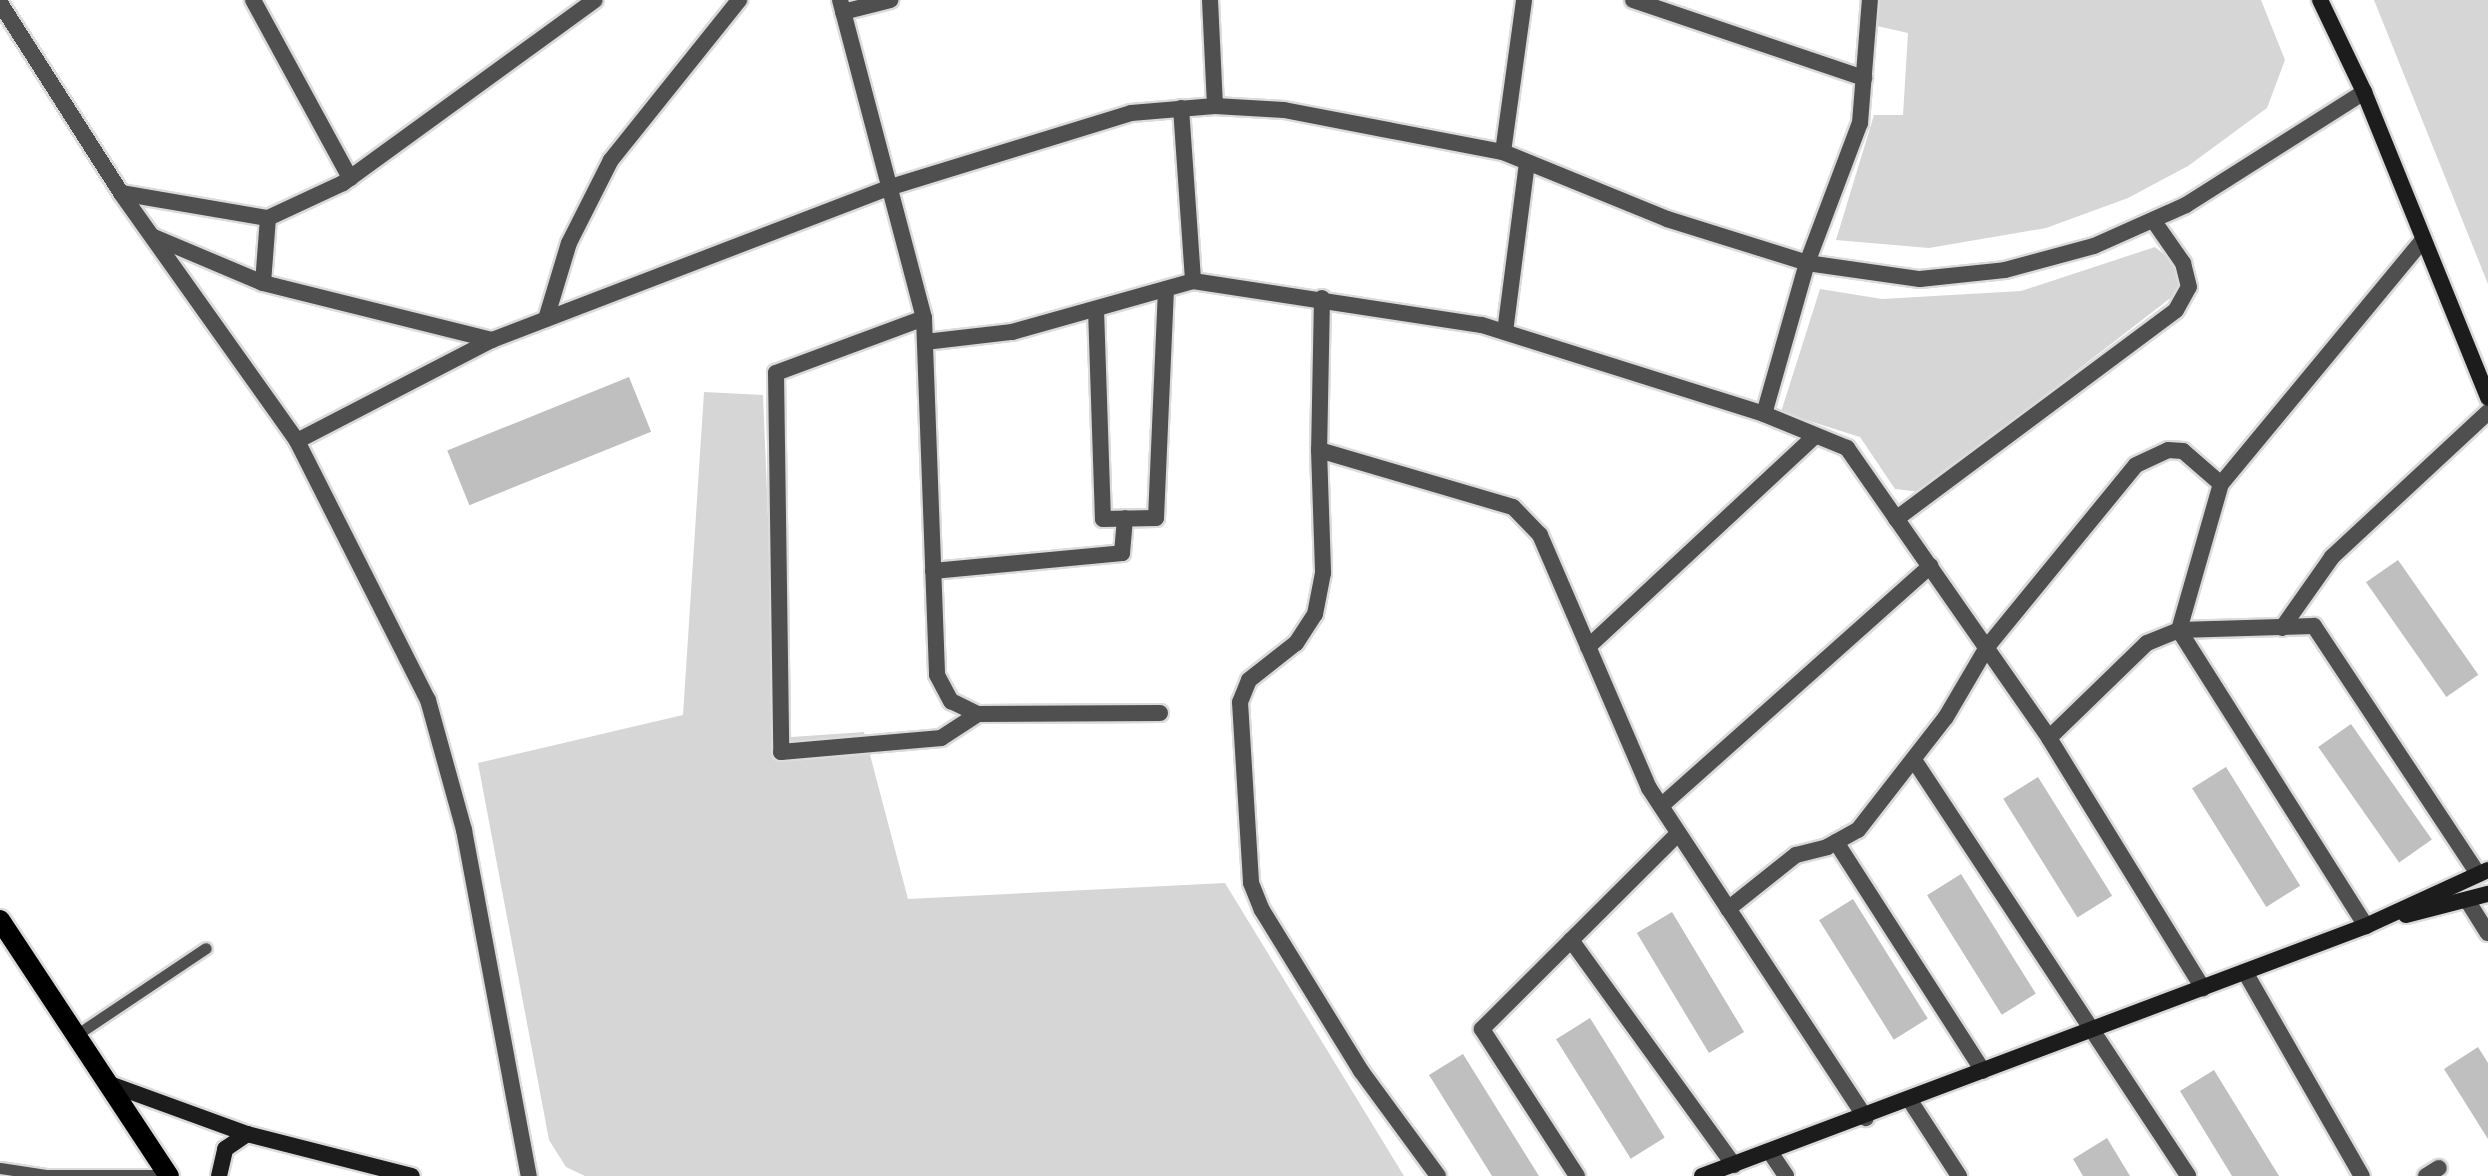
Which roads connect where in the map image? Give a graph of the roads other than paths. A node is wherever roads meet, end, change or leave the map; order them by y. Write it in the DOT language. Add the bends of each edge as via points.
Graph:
graph roads {
  1 [pos="253,0"];
  2 [pos="595,0"];
  3 [pos="739,0"];
  4 [pos="890,0"];
  5 [pos="1210,0"];
  6 [pos="1524,0"];
  7 [pos="1870,0"];
  8 [pos="2320,0"];
  9 [pos="1637,1"];
  10 [pos="0,3"];
  11 [pos="842,6"];
  12 [pos="1864,78"];
  13 [pos="2364,92"];
  14 [pos="1215,106"];
  15 [pos="1181,108"];
  16 [pos="1503,152"];
  17 [pos="1527,163"];
  18 [pos="350,178"];
  19 [pos="891,187"];
  20 [pos="121,193"];
  21 [pos="268,218"];
  22 [pos="2153,220"];
  23 [pos="153,237"];
  24 [pos="2423,240"];
  25 [pos="1807,263"];
  26 [pos="1193,281"];
  27 [pos="263,283"];
  28 [pos="1166,289"];
  29 [pos="1322,298"];
  30 [pos="1096,309"];
  31 [pos="924,318"];
  32 [pos="546,319"];
  33 [pos="1505,332"];
  34 [pos="492,340"];
  35 [pos="925,342"];
  36 [pos="2488,398"];
  37 [pos="2488,412"];
  38 [pos="1764,414"];
  39 [pos="1815,436"];
  40 [pos="297,441"];
  41 [pos="1319,450"];
  42 [pos="2221,484"];
  43 [pos="1125,518"];
  44 [pos="1896,519"];
  45 [pos="1930,566"];
  46 [pos="933,571"];
  47 [pos="2282,628"];
  48 [pos="2179,630"];
  49 [pos="1588,647"];
  50 [pos="1987,647"];
  51 [pos="1160,713"];
  52 [pos="978,714"];
  53 [pos="2049,738"];
  54 [pos="1914,760"];
  55 [pos="1661,806"];
  56 [pos="1678,834"];
  57 [pos="1836,842"];
  58 [pos="2483,872"];
  59 [pos="2488,894"];
  60 [pos="2467,900"];
  61 [pos="1728,909"];
  62 [pos="0,920"];
  63 [pos="2366,926"];
  64 [pos="2488,933"];
  65 [pos="1571,940"];
  66 [pos="206,948"];
  67 [pos="2245,972"];
  68 [pos="2203,988"];
  69 [pos="2095,1028"];
  70 [pos="76,1035"];
  71 [pos="1983,1071"];
  72 [pos="107,1083"];
  73 [pos="1909,1099"];
  74 [pos="1866,1118"];
  75 [pos="247,1134"];
  76 [pos="1770,1152"];
  77 [pos="1734,1165"];
  78 [pos="0,1168"];
  79 [pos="169,1175"];
  80 [pos="219,1176"];
  81 [pos="412,1176"];
  82 [pos="529,1176"];
  83 [pos="1438,1176"];
  84 [pos="1577,1176"];
  85 [pos="1702,1176"];
  86 [pos="1786,1176"];
  87 [pos="1959,1176"];
  88 [pos="2188,1176"];
  89 [pos="2362,1176"];
  1 -- 18 [label="street"];
  2 -- 18 [label="street"];
  3 -- 32 [label="street" via="611,160 569,243"];
  4 -- 11 [label="street"];
  5 -- 14 [label="street"];
  6 -- 16 [label="street"];
  7 -- 12 [label="street"];
  8 -- 13 [label="main road"];
  9 -- 12 [label="street"];
  10 -- 20 [label="street"];
  11 -- 19 [label="street"];
  12 -- 25 [label="street" via="1860,123"];
  13 -- 22 [label="street" via="2186,205"];
  13 -- 24 [label="main road"];
  14 -- 15 [label="street"];
  14 -- 16 [label="street" via="1284,110"];
  15 -- 19 [label="street" via="1131,113"];
  15 -- 26 [label="street"];
  16 -- 17 [label="street"];
  17 -- 25 [label="street" via="1667,219"];
  17 -- 33 [label="street"];
  18 -- 21 [label="street"];
  19 -- 31 [label="street"];
  19 -- 32 [label="street"];
  20 -- 21 [label="street"];
  20 -- 23 [label="street"];
  21 -- 27 [label="street"];
  22 -- 25 [label="street" via="2094,246 2005,270 1920,279"];
  22 -- 44 [label="street" via="2186,275 2189,287 2176,310"];
  23 -- 27 [label="street"];
  23 -- 40 [label="street"];
  24 -- 36 [label="main road"];
  24 -- 42 [label="street"];
  25 -- 38 [label="street"];
  26 -- 28 [label="street"];
  26 -- 29 [label="street"];
  27 -- 34 [label="street"];
  28 -- 30 [label="street"];
  28 -- 43 [label="street" via="1156,518"];
  29 -- 33 [label="street"];
  29 -- 41 [label="street"];
  30 -- 35 [label="street" via="1012,332"];
  30 -- 43 [label="street" via="1103,519"];
  31 -- 35 [label="street"];
  31 -- 52 [label="street" via="776,373 781,752 941,738"];
  32 -- 34 [label="street"];
  33 -- 38 [label="street"];
  34 -- 40 [label="street"];
  35 -- 46 [label="street"];
  37 -- 47 [label="street" via="2332,557"];
  38 -- 39 [label="street"];
  39 -- 44 [label="street" via="1847,448"];
  39 -- 49 [label="street"];
  40 -- 82 [label="street" via="428,700 464,830"];
  41 -- 49 [label="street" via="1513,507 1540,535"];
  41 -- 83 [label="street" via="1323,573 1315,614 1296,643 1249,680 1240,702 1251,883 1262,910 1361,1071"];
  42 -- 48 [label="street"];
  42 -- 50 [label="street" via="2183,451 2168,450 2136,465"];
  43 -- 46 [label="street" via="1122,553"];
  44 -- 45 [label="street"];
  45 -- 50 [label="street"];
  45 -- 55 [label="street"];
  46 -- 52 [label="street" via="937,675 951,701"];
  47 -- 48 [label="street"];
  47 -- 58 [label="street" via="2314,626"];
  48 -- 53 [label="street" via="2147,643 2120,664"];
  48 -- 63 [label="street"];
  49 -- 55 [label="street"];
  50 -- 53 [label="street"];
  50 -- 54 [label="street"];
  51 -- 52 [label="street"];
  53 -- 68 [label="street"];
  54 -- 57 [label="street" via="1858,830"];
  54 -- 69 [label="street"];
  55 -- 56 [label="street"];
  56 -- 61 [label="street"];
  56 -- 65 [label="street"];
  57 -- 61 [label="street" via="1796,855"];
  57 -- 71 [label="street"];
  58 -- 63 [label="main road"];
  59 -- 60 [label="main road"];
  60 -- 63 [label="main road"];
  60 -- 64 [label="street"];
  61 -- 74 [label="street"];
  62 -- 70 [label="main road"];
  63 -- 67 [label="main road"];
  65 -- 77 [label="street"];
  65 -- 84 [label="street" via="1482,1029"];
  66 -- 70 [label="lane"];
  67 -- 68 [label="main road"];
  67 -- 89 [label="street"];
  68 -- 69 [label="main road"];
  69 -- 71 [label="main road"];
  69 -- 88 [label="street"];
  70 -- 72 [label="main road"];
  71 -- 73 [label="main road"];
  72 -- 75 [label="main road"];
  72 -- 79 [label="main road"];
  73 -- 74 [label="main road"];
  73 -- 87 [label="street"];
  74 -- 76 [label="main road"];
  75 -- 80 [label="main road" via="225,1149"];
  75 -- 81 [label="main road"];
  76 -- 77 [label="main road"];
  76 -- 86 [label="street"];
  77 -- 85 [label="main road"];
  78 -- 79 [label="lane" via="47,1175"];
}
